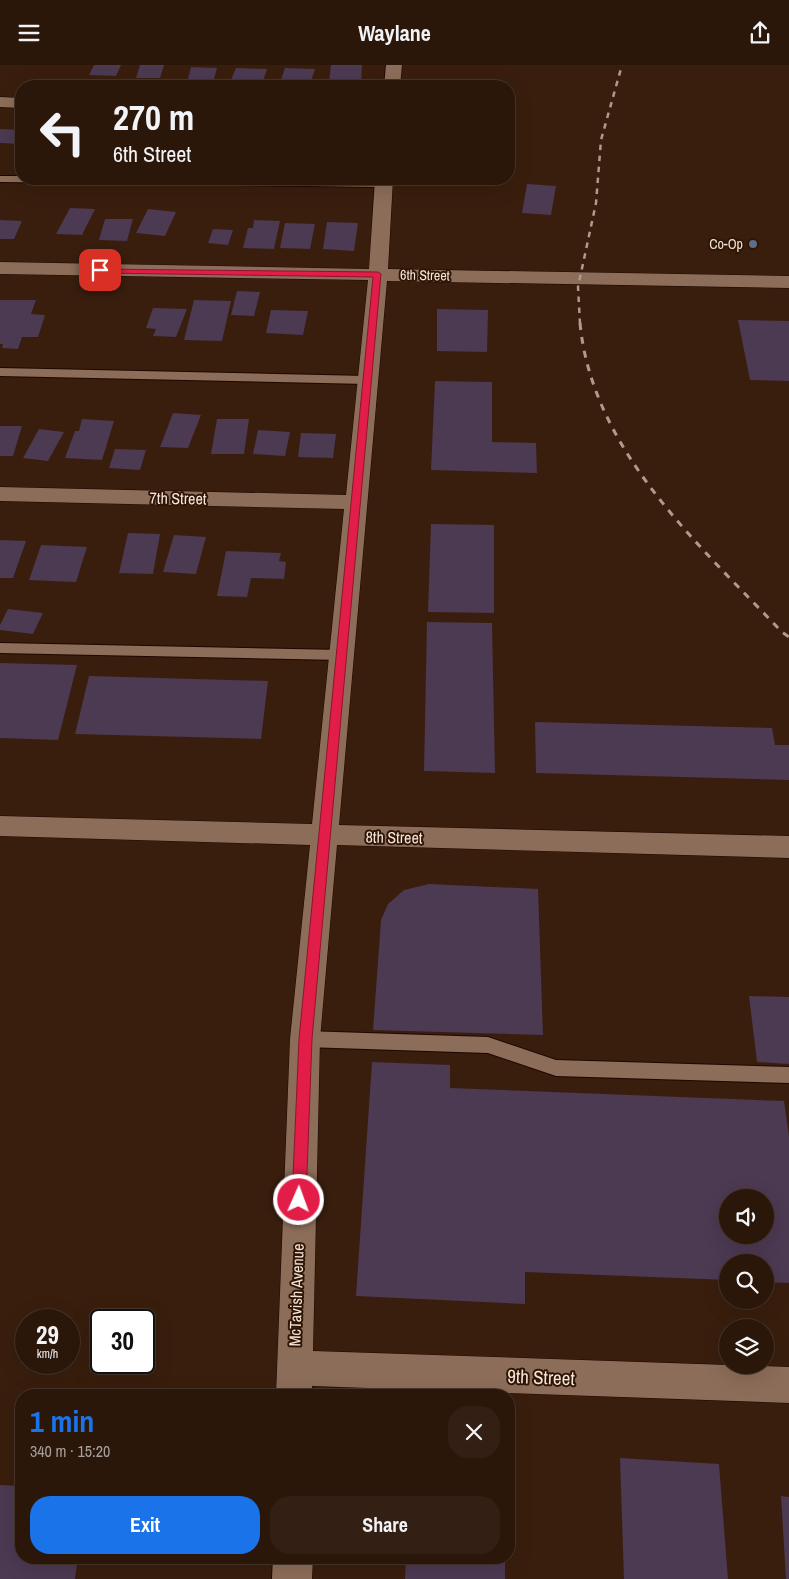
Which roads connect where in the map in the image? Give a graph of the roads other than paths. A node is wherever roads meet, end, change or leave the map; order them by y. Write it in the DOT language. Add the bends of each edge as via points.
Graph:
graph roads {
  1 [pos="394,65"];
  2 [pos="393,80"];
  3 [pos="0,102"];
  4 [pos="15,103"];
  5 [pos="0,179"];
  6 [pos="15,179"];
  7 [pos="383,185"];
  8 [pos="0,268"];
  9 [pos="378,274"];
  10 [pos="789,282"];
  11 [pos="0,372"];
  12 [pos="368,380"];
  13 [pos="0,494"];
  14 [pos="356,502"];
  15 [pos="0,648"];
  16 [pos="342,655"];
  17 [pos="0,826"];
  18 [pos="324,835"];
  19 [pos="789,847"];
  20 [pos="306,1039"];
  21 [pos="789,1075"];
  22 [pos="294,1382"];
  23 [pos="789,1385"];
  24 [pos="293,1564"];
  25 [pos="292,1579"];
  1 -- 2 [label="street"];
  3 -- 4 [label="street"];
  5 -- 6 [label="lane"];
  7 -- 9 [label="street, McTavish Avenue"];
  8 -- 9 [label="street, 6th Street"];
  9 -- 10 [label="street, 6th Street"];
  9 -- 12 [label="street, McTavish Avenue"];
  11 -- 12 [label="lane"];
  12 -- 14 [label="street, McTavish Avenue"];
  13 -- 14 [label="street, 7th Street"];
  14 -- 16 [label="street, McTavish Avenue"];
  15 -- 16 [label="lane"];
  16 -- 18 [label="street, McTavish Avenue"];
  17 -- 18 [label="street, 8th Street"];
  18 -- 19 [label="street, 8th Street"];
  18 -- 20 [label="street, McTavish Avenue"];
  20 -- 21 [label="lane" via="488,1045 556,1069"];
  20 -- 22 [label="street, McTavish Avenue"];
  22 -- 23 [label="street, 9th Street"];
  24 -- 25 [label="street"];
}
